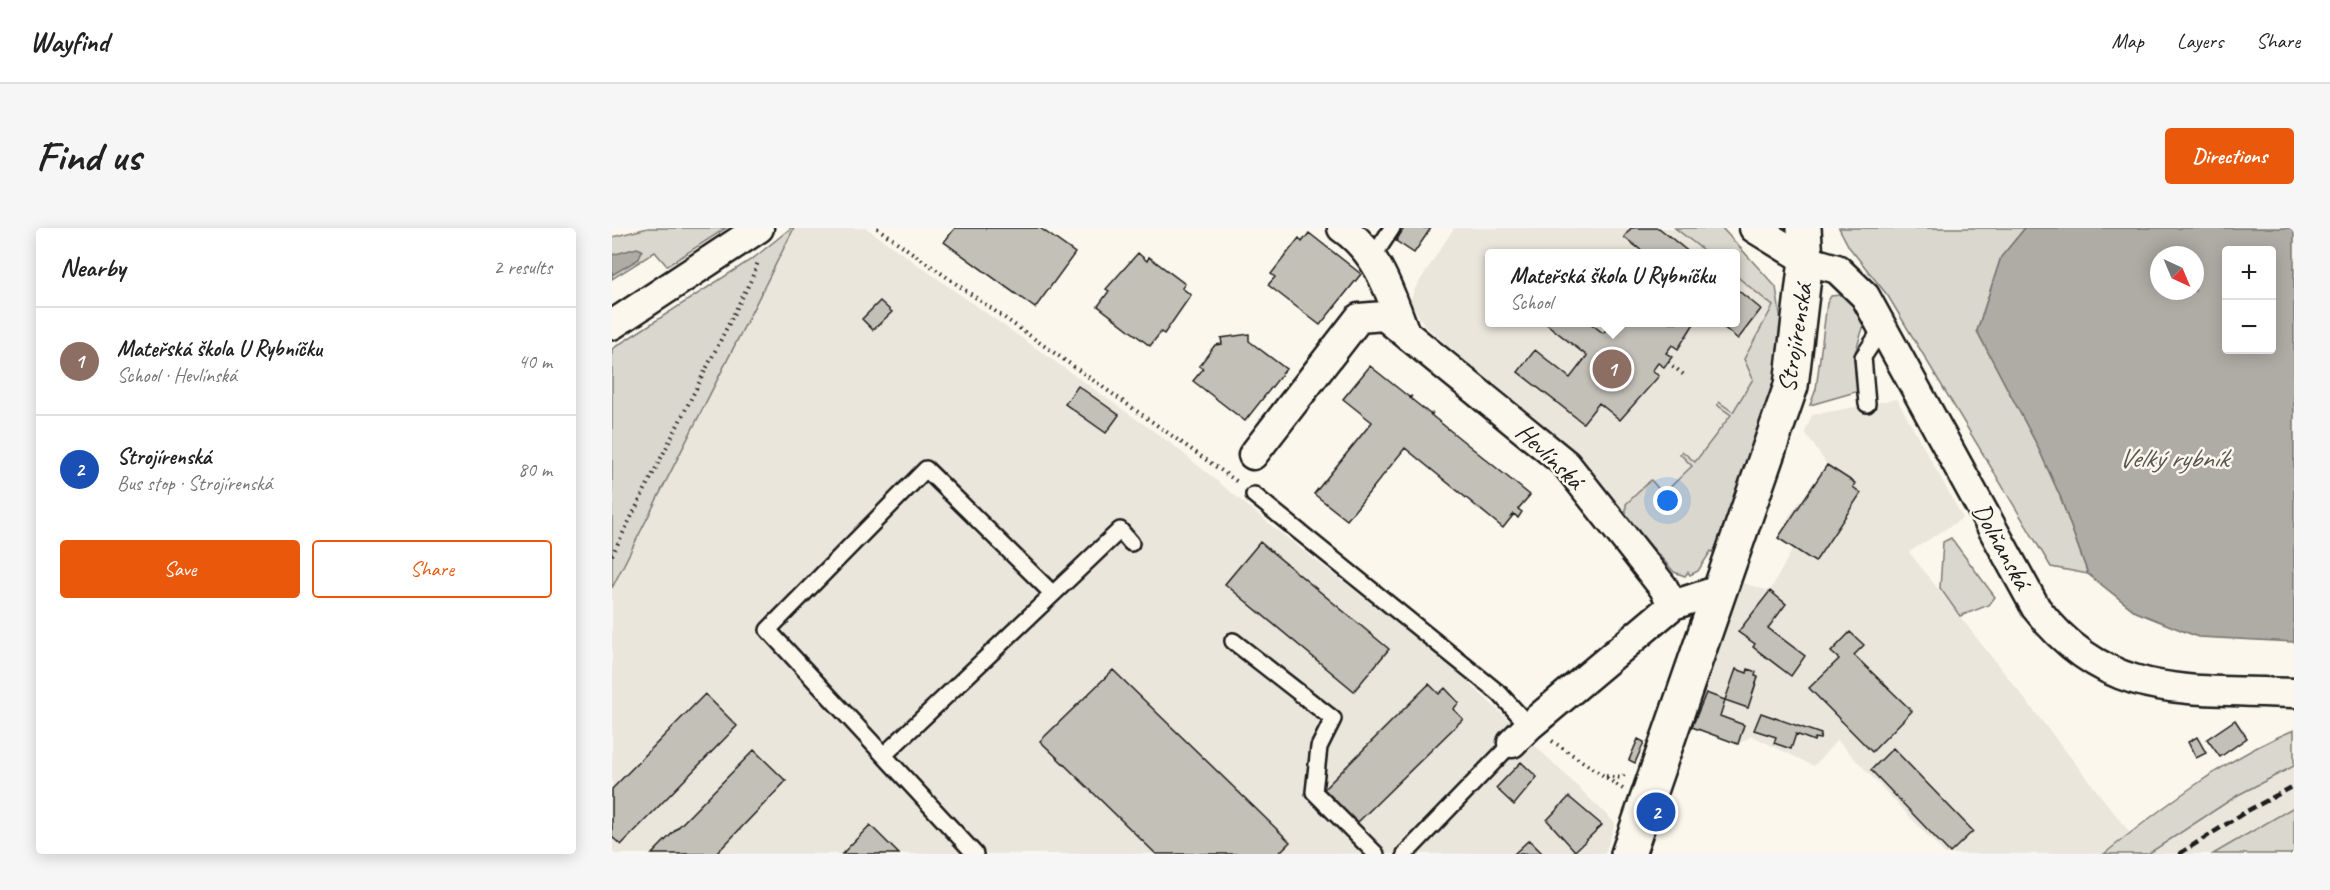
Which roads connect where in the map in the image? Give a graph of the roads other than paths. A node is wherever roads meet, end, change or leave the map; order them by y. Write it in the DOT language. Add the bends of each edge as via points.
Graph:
graph roads {
  1 [pos="759,228"];
  2 [pos="1342,228"];
  3 [pos="1392,228"];
  4 [pos="1754,228"];
  5 [pos="1804,228"];
  6 [pos="1373,257"];
  7 [pos="1806,260"];
  8 [pos="612,325"];
  9 [pos="1883,327"];
  10 [pos="1404,330"];
  11 [pos="1868,404"];
  12 [pos="1253,455"];
  13 [pos="1254,495"];
  14 [pos="1131,543"];
  15 [pos="1719,590"];
  16 [pos="1053,594"];
  17 [pos="1673,605"];
  18 [pos="1233,641"];
  19 [pos="2294,693"];
  20 [pos="1520,735"];
  21 [pos="884,755"];
  22 [pos="975,854"];
  23 [pos="1376,854"];
  24 [pos="1406,854"];
  25 [pos="1628,854"];
  1 -- 8 [label="street"];
  2 -- 6 [label="street, Hevlínská"];
  3 -- 6 [label="lane"];
  4 -- 7 [label="street, Dolňanská"];
  5 -- 7 [label="street, Strojírenská"];
  6 -- 10 [label="street, Hevlínská"];
  7 -- 9 [label="street, Dolňanská" via="1837,268 1865,296"];
  7 -- 15 [label="street, Strojírenská" via="1791,386"];
  9 -- 11 [label="lane" via="1863,357"];
  9 -- 19 [label="street, Dolňanská" via="2036,608 2074,649 2099,666 2155,686"];
  10 -- 12 [label="street, Hevlínská" via="1384,316 1359,318"];
  10 -- 17 [label="street, Hevlínská" via="1566,464"];
  13 -- 20 [label="lane" via="1500,694"];
  14 -- 16 [label="lane" via="1119,530"];
  15 -- 17 [label="street"];
  15 -- 25 [label="street, Strojírenská"];
  16 -- 21 [label="lane"];
  16 -- 21 [label="lane" via="926,469 768,630"];
  17 -- 20 [label="street"];
  18 -- 23 [label="lane" via="1333,719 1318,747 1314,792"];
  20 -- 24 [label="lane"];
  21 -- 22 [label="lane"];
}
